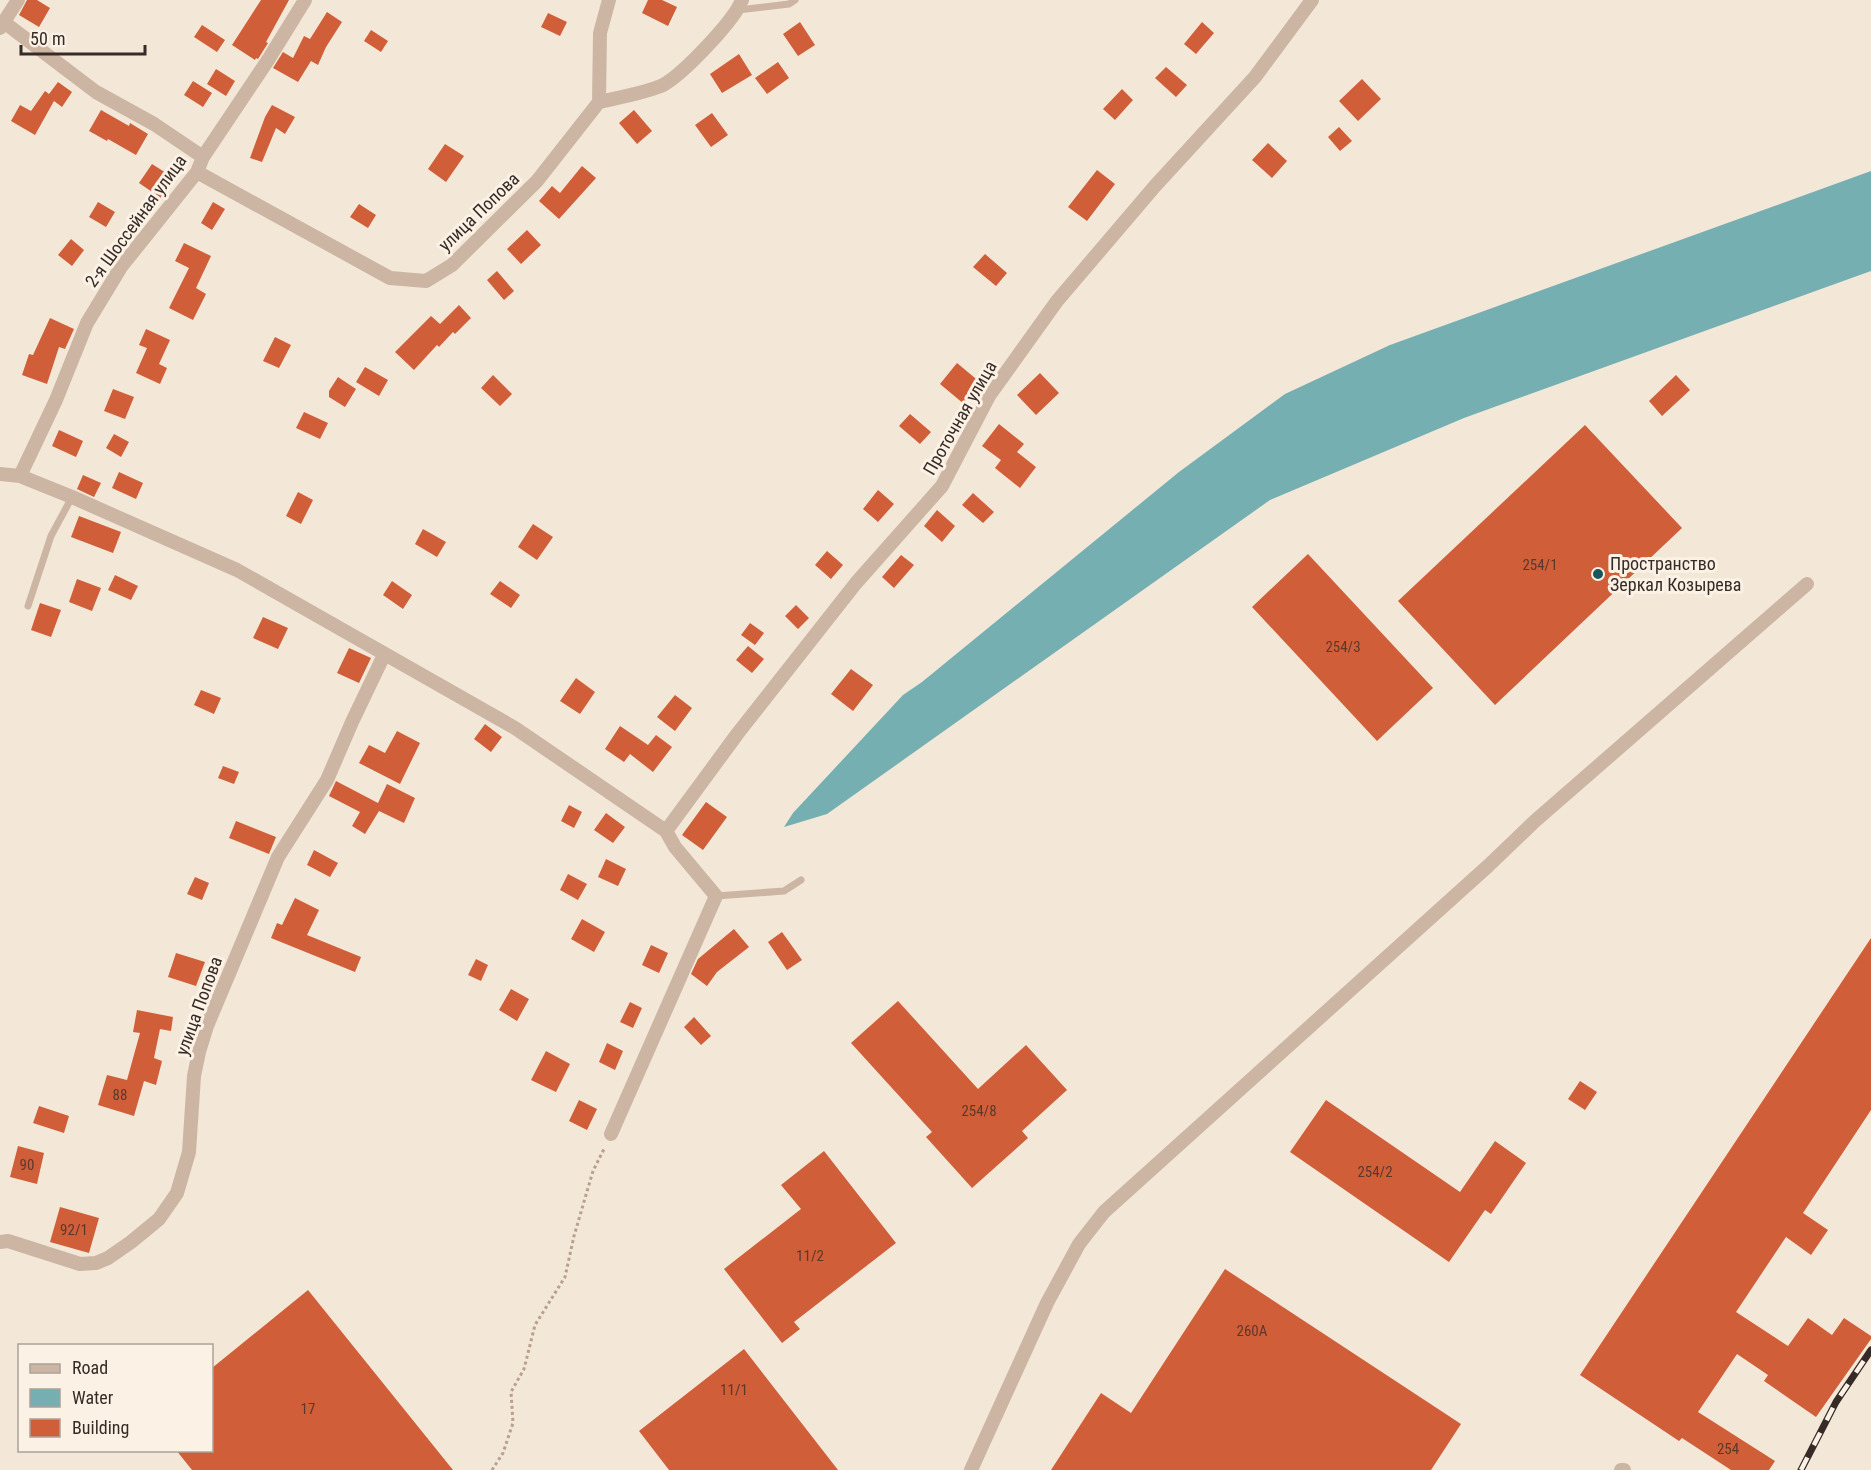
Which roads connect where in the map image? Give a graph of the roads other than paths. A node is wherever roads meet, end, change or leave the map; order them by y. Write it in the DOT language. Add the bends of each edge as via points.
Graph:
graph roads {
  1 [pos="18,0"];
  2 [pos="305,0"];
  3 [pos="609,0"];
  4 [pos="795,0"];
  5 [pos="1312,0"];
  6 [pos="740,5"];
  7 [pos="2,25"];
  8 [pos="599,102"];
  9 [pos="203,157"];
  10 [pos="197,172"];
  11 [pos="0,474"];
  12 [pos="20,476"];
  13 [pos="72,496"];
  14 [pos="1807,584"];
  15 [pos="28,606"];
  16 [pos="384,655"];
  17 [pos="666,831"];
  18 [pos="801,880"];
  19 [pos="716,896"];
  20 [pos="611,1134"];
  21 [pos="0,1242"];
  22 [pos="971,1470"];
  1 -- 7 [label="street"];
  2 -- 9 [label="street, 2-я Шоссейная улица"];
  3 -- 8 [label="street" via="600,33"];
  4 -- 6 [label="lane" via="789,4"];
  5 -- 17 [label="street, Проточная улица" via="1255,77 1057,301 989,396 942,486 856,583"];
  6 -- 8 [label="street" via="699,55 663,85"];
  7 -- 9 [label="street" via="96,92"];
  8 -- 10 [label="street, улица Попова" via="537,181 452,265 426,281 390,278"];
  9 -- 10 [label="street, 2-я Шоссейная улица"];
  10 -- 12 [label="street, 2-я Шоссейная улица" via="121,267 87,323"];
  11 -- 12 [label="street"];
  12 -- 13 [label="street"];
  13 -- 15 [label="lane" via="51,536"];
  13 -- 16 [label="street" via="237,570"];
  14 -- 22 [label="street" via="1535,821 1104,1212 1079,1244 1047,1303"];
  16 -- 17 [label="street" via="515,728"];
  16 -- 21 [label="street, улица Попова" via="327,780 278,857 207,1026 194,1076 189,1152 177,1193 159,1220 96,1263 80,1264 8,1241"];
  17 -- 19 [label="street" via="675,848"];
  18 -- 19 [label="lane" via="784,891"];
  19 -- 20 [label="street"];
}
